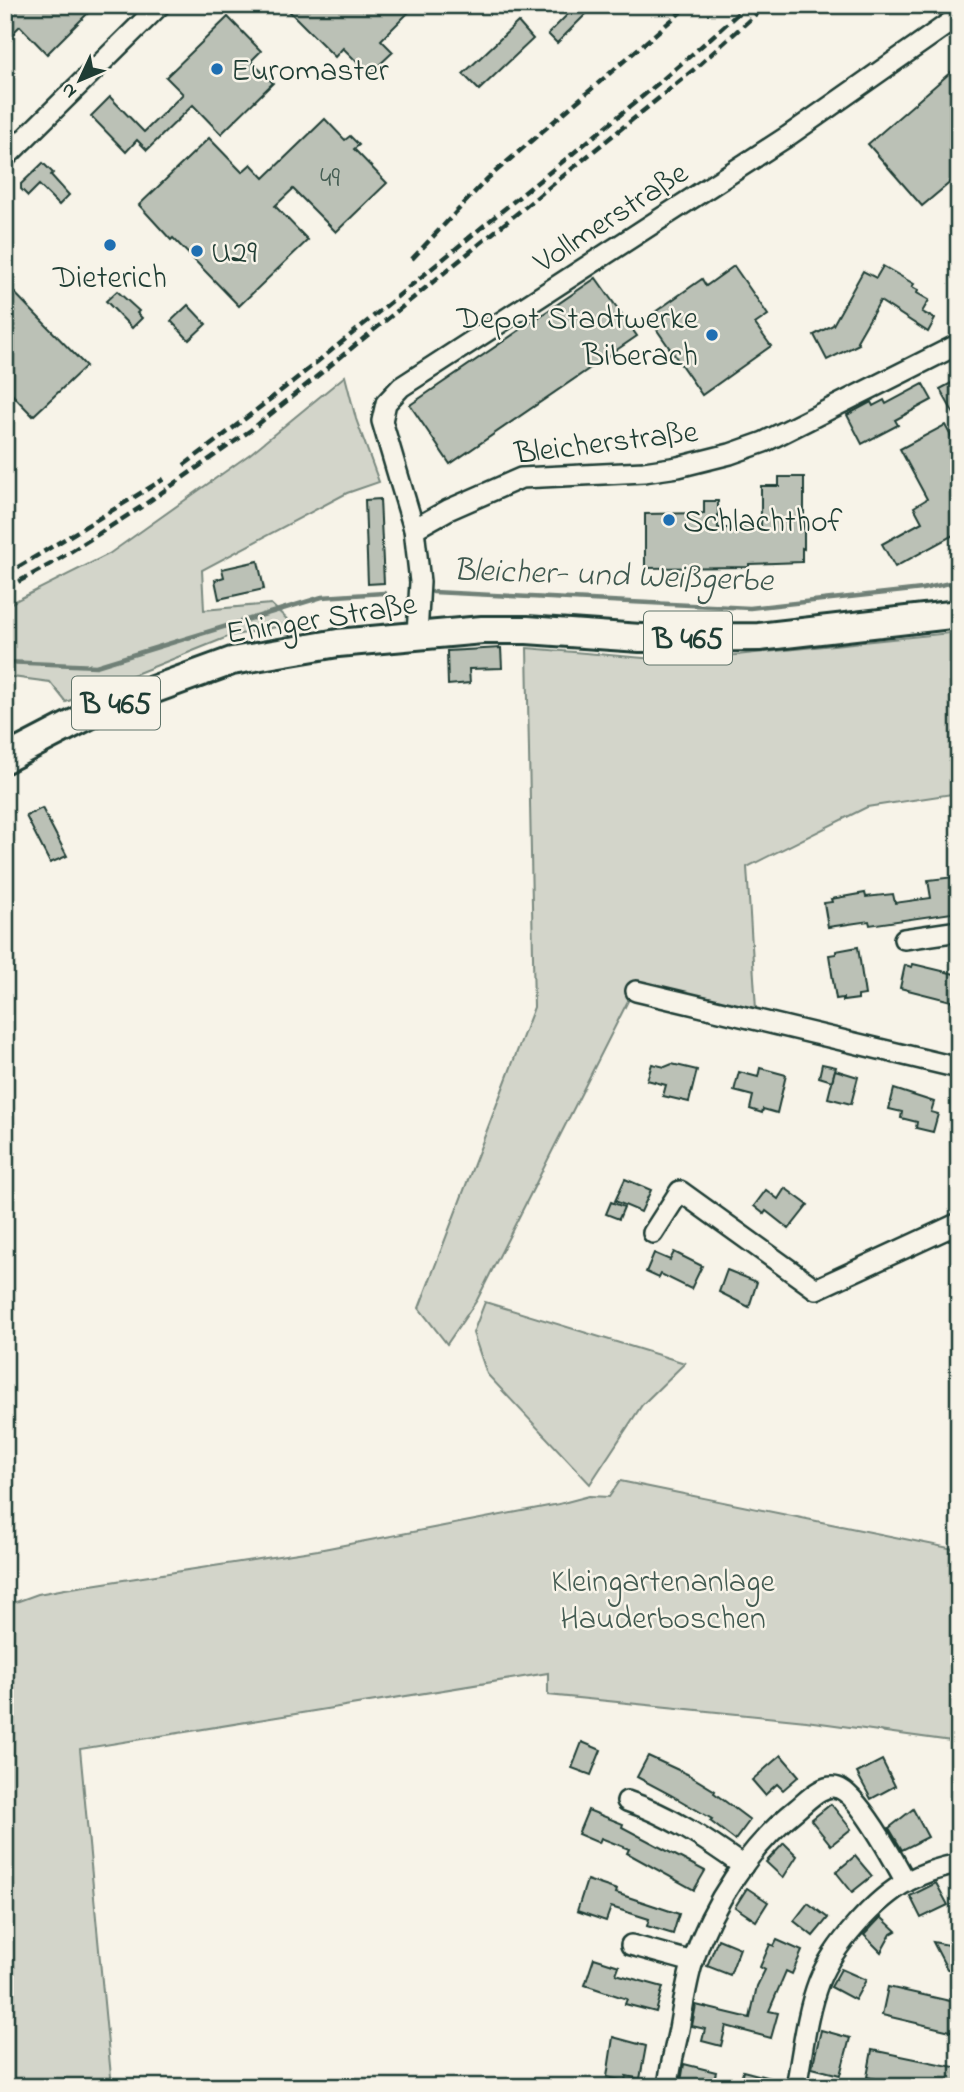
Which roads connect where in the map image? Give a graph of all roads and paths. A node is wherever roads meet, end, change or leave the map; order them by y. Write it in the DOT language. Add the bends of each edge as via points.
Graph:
graph roads {
  1 [pos="160,5"];
  2 [pos="959,16"];
  3 [pos="5,158"];
  4 [pos="959,344"];
  5 [pos="414,528"];
  6 [pos="959,614"];
  7 [pos="417,635"];
  8 [pos="5,759"];
  9 [pos="959,931"];
  10 [pos="904,939"];
  11 [pos="636,991"];
  12 [pos="959,1068"];
  13 [pos="959,1223"];
  14 [pos="653,1233"];
  15 [pos="627,1801"];
  16 [pos="959,1864"];
  17 [pos="743,1866"];
  18 [pos="906,1882"];
  19 [pos="631,1945"];
  20 [pos="693,1962"];
  21 [pos="800,2086"];
  22 [pos="668,2087"];
  1 -- 3 [label="street"];
  2 -- 5 [label="street, Vollmerstraße" via="778,143 401,387 386,403 382,421"];
  4 -- 5 [label="street, Bleicherstraße" via="764,442 730,454 644,472 521,478"];
  5 -- 7 [label="street, Vollmerstraße"];
  6 -- 7 [label="main road, Ehinger Straße / B 465" via="758,637 640,638 504,630"];
  7 -- 8 [label="main road, Ehinger Straße / B 465" via="232,661 103,708"];
  9 -- 10 [label="street"];
  11 -- 12 [label="street"];
  13 -- 14 [label="street" via="816,1289 680,1191"];
  15 -- 17 [label="street" via="691,1831"];
  16 -- 18 [label="street"];
  17 -- 18 [label="street" via="790,1814 823,1789 834,1787 858,1805"];
  17 -- 20 [label="street"];
  18 -- 21 [label="street" via="864,1914 820,1979 807,2020"];
  19 -- 20 [label="street"];
  20 -- 22 [label="street"];
}
